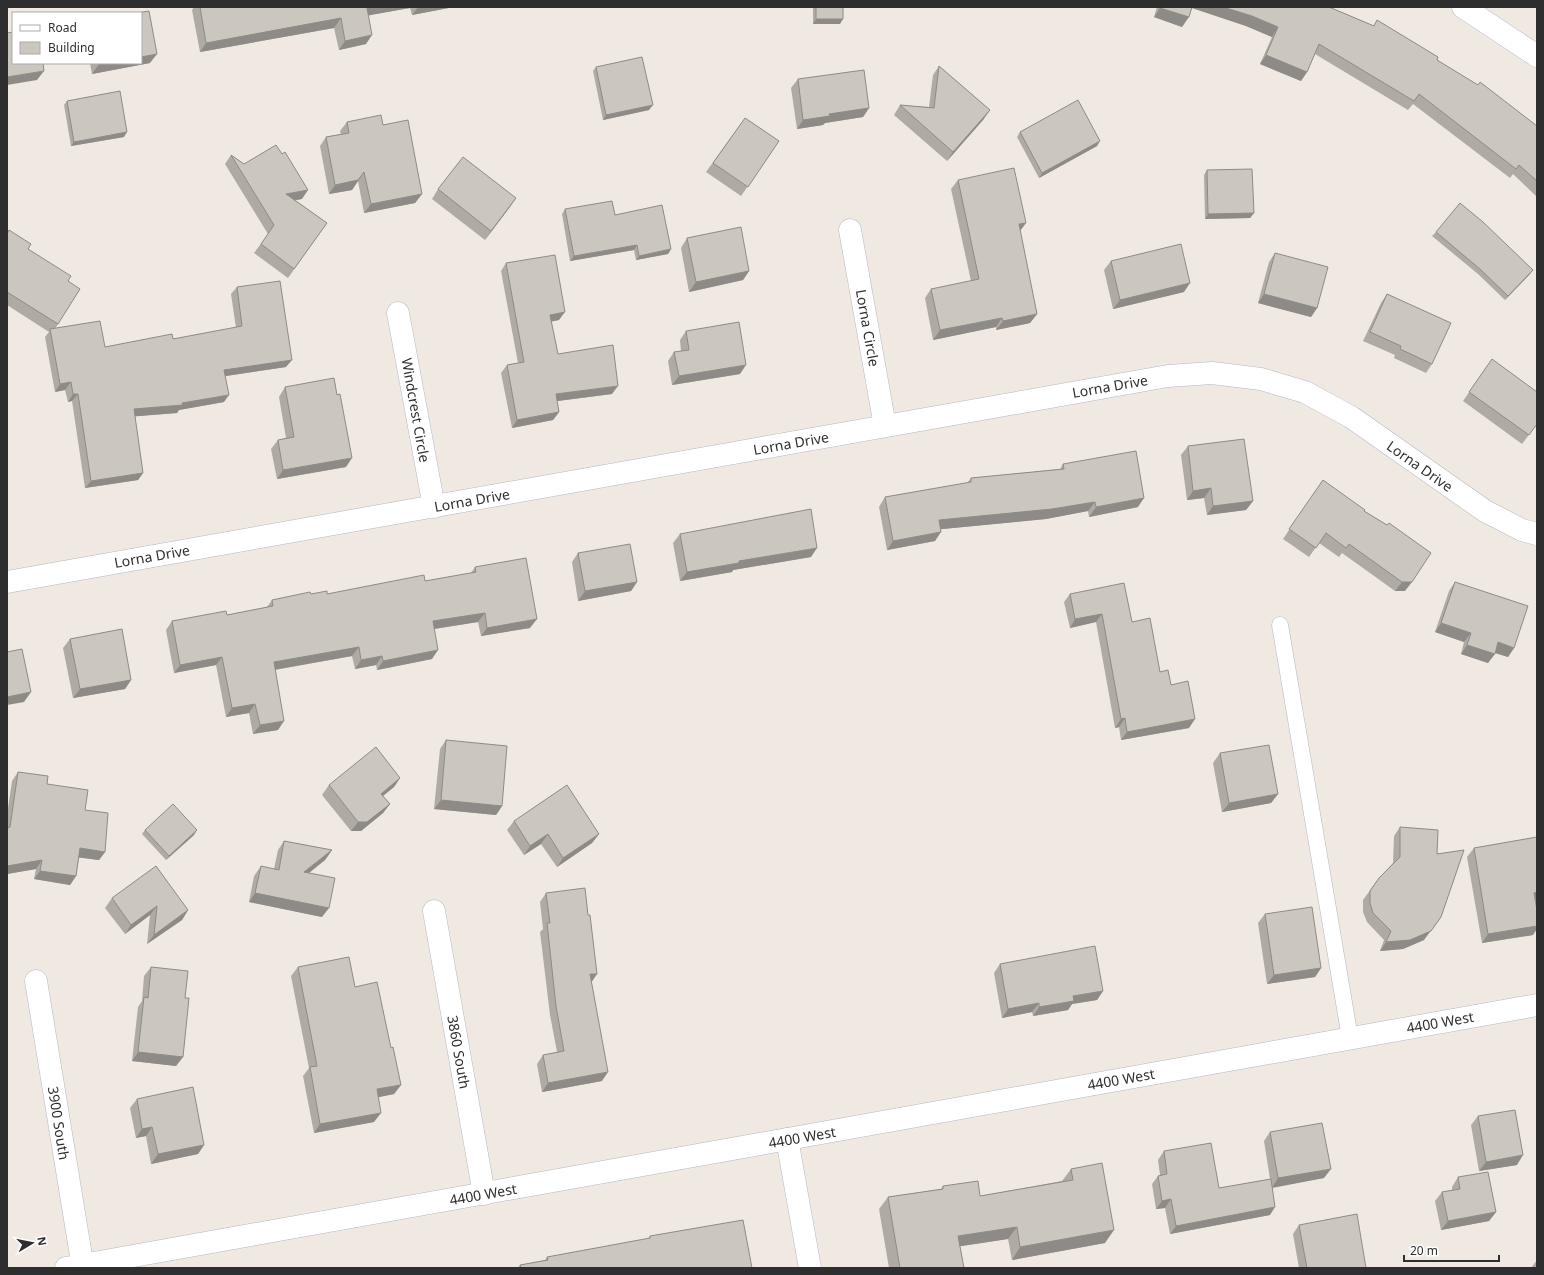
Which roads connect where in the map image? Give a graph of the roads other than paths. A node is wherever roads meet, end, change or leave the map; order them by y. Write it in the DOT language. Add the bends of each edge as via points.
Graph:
graph roads {
  1 [pos="1463,7"];
  2 [pos="1537,56"];
  3 [pos="850,230"];
  4 [pos="398,313"];
  5 [pos="885,426"];
  6 [pos="434,507"];
  7 [pos="1537,534"];
  8 [pos="7,582"];
  9 [pos="1280,625"];
  10 [pos="434,911"];
  11 [pos="36,981"];
  12 [pos="1537,1005"];
  13 [pos="1350,1038"];
  14 [pos="786,1139"];
  15 [pos="484,1194"];
  16 [pos="77,1267"];
  17 [pos="810,1268"];
  1 -- 2 [label="street"];
  3 -- 5 [label="street, Lorna Circle"];
  4 -- 6 [label="street, Windcrest Circle"];
  5 -- 6 [label="street, Lorna Drive"];
  5 -- 7 [label="street, Lorna Drive" via="1168,376 1212,373 1260,379 1305,392 1351,417 1485,511 1522,530"];
  6 -- 8 [label="street, Lorna Drive"];
  9 -- 13 [label="lane"];
  10 -- 15 [label="street, 3860 South"];
  11 -- 16 [label="street, 3900 South"];
  12 -- 13 [label="street, 4400 West"];
  13 -- 14 [label="street, 4400 West"];
  14 -- 15 [label="street, 4400 West"];
  14 -- 17 [label="street"];
  15 -- 16 [label="street, 4400 West"];
}
